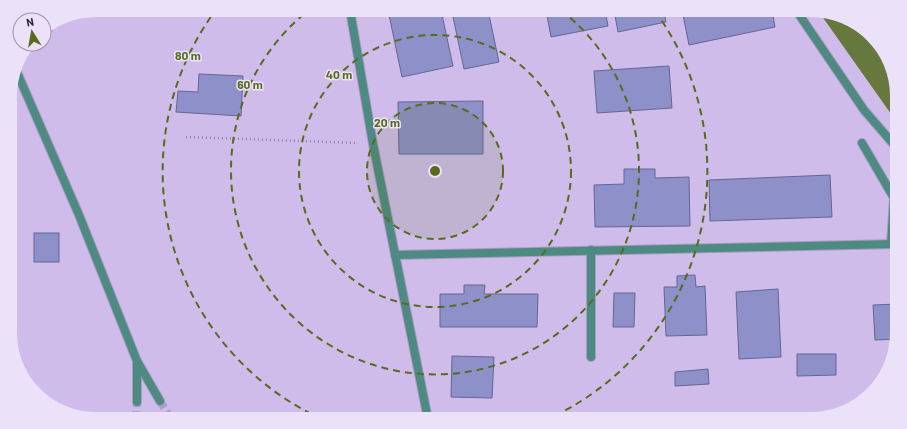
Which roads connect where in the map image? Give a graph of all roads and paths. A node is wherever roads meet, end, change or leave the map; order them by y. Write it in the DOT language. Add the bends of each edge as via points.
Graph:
graph roads {
  1 [pos="351,17"];
  2 [pos="801,17"];
  3 [pos="20,78"];
  4 [pos="186,137"];
  5 [pos="890,140"];
  6 [pos="862,143"];
  7 [pos="373,144"];
  8 [pos="890,191"];
  9 [pos="890,244"];
  10 [pos="591,250"];
  11 [pos="395,255"];
  12 [pos="591,357"];
  13 [pos="137,361"];
  14 [pos="160,401"];
  15 [pos="137,402"];
  16 [pos="427,412"];
  1 -- 7 [label="street"];
  2 -- 5 [label="street" via="864,110"];
  3 -- 13 [label="street" via="79,215"];
  4 -- 7 [label="path"];
  6 -- 8 [label="street"];
  7 -- 11 [label="street"];
  9 -- 10 [label="street"];
  10 -- 11 [label="street"];
  10 -- 12 [label="street"];
  11 -- 16 [label="street"];
  13 -- 14 [label="street"];
  13 -- 15 [label="street"];
}
